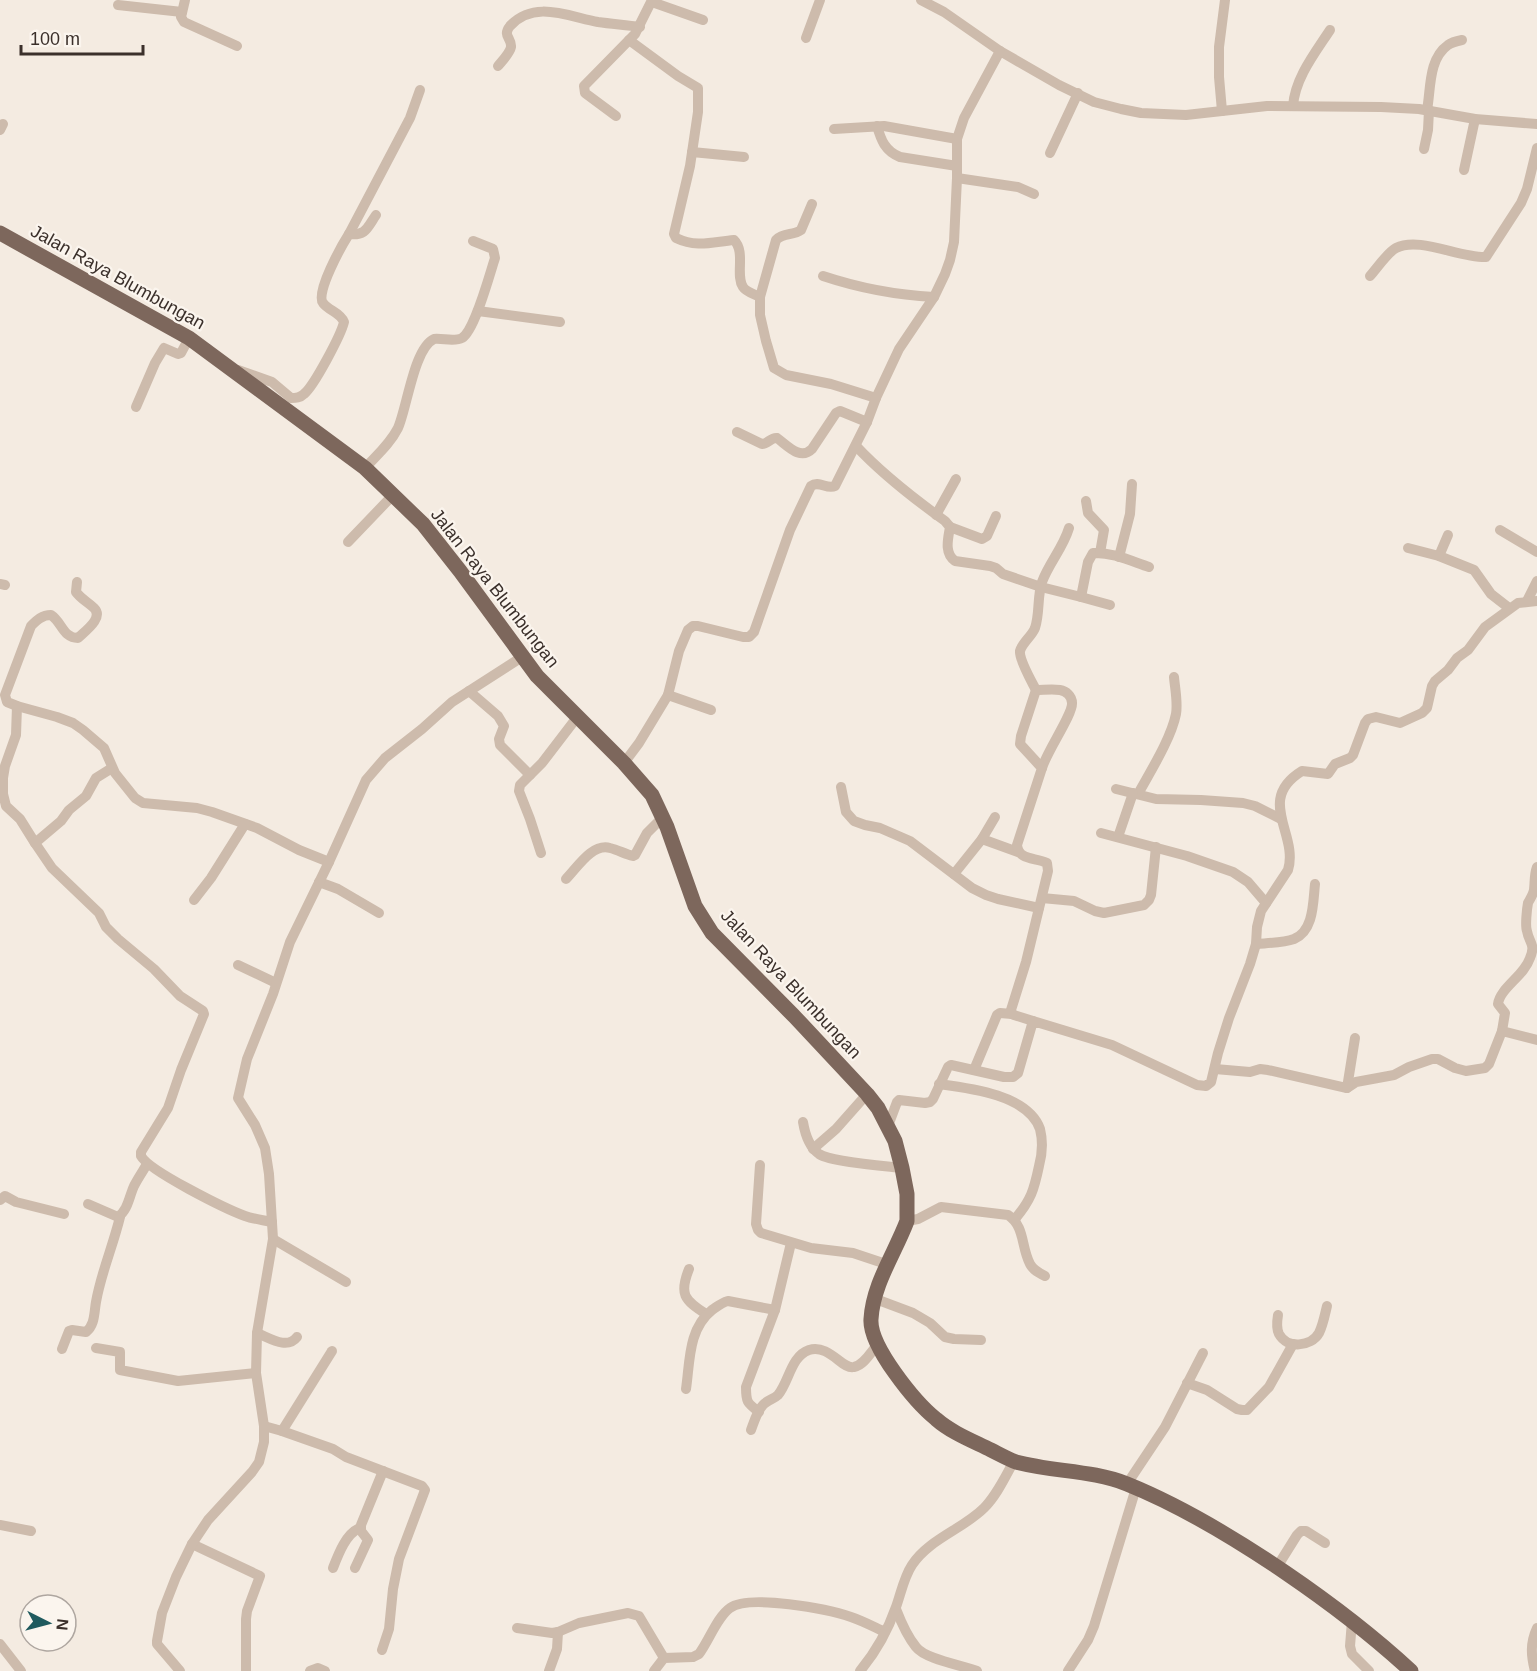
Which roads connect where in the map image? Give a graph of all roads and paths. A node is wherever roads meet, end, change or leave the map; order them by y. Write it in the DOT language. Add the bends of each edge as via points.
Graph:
graph roads {
  1 [pos="185,0"];
  2 [pos="820,0"];
  3 [pos="921,0"];
  4 [pos="1225,0"];
  5 [pos="652,1"];
  6 [pos="118,5"];
  7 [pos="182,12"];
  8 [pos="703,20"];
  9 [pos="640,27"];
  10 [pos="1330,30"];
  11 [pos="806,38"];
  12 [pos="629,40"];
  13 [pos="1462,40"];
  14 [pos="237,46"];
  15 [pos="1000,51"];
  16 [pos="498,66"];
  17 [pos="420,90"];
  18 [pos="1078,93"];
  19 [pos="1293,106"];
  20 [pos="1428,110"];
  21 [pos="1222,111"];
  22 [pos="616,116"];
  23 [pos="1475,119"];
  24 [pos="1537,124"];
  25 [pos="877,126"];
  26 [pos="834,129"];
  27 [pos="957,139"];
  28 [pos="1537,148"];
  29 [pos="1424,149"];
  30 [pos="692,152"];
  31 [pos="1050,153"];
  32 [pos="744,157"];
  33 [pos="957,166"];
  34 [pos="1464,170"];
  35 [pos="957,178"];
  36 [pos="1034,194"];
  37 [pos="812,204"];
  38 [pos="376,215"];
  39 [pos="0,233"];
  40 [pos="349,234"];
  41 [pos="473,241"];
  42 [pos="823,276"];
  43 [pos="1370,276"];
  44 [pos="760,297"];
  45 [pos="934,297"];
  46 [pos="477,311"];
  47 [pos="560,322"];
  48 [pos="189,338"];
  49 [pos="232,369"];
  50 [pos="876,398"];
  51 [pos="136,406"];
  52 [pos="867,422"];
  53 [pos="737,432"];
  54 [pos="856,446"];
  55 [pos="365,468"];
  56 [pos="956,479"];
  57 [pos="1132,483"];
  58 [pos="394,494"];
  59 [pos="1086,501"];
  60 [pos="936,514"];
  61 [pos="996,516"];
  62 [pos="950,527"];
  63 [pos="1069,528"];
  64 [pos="1500,530"];
  65 [pos="1448,535"];
  66 [pos="348,542"];
  67 [pos="1408,548"];
  68 [pos="1537,552"];
  69 [pos="1100,553"];
  70 [pos="1439,556"];
  71 [pos="1119,557"];
  72 [pos="1149,567"];
  73 [pos="1537,581"];
  74 [pos="77,582"];
  75 [pos="1041,587"];
  76 [pos="1080,597"];
  77 [pos="1532,601"];
  78 [pos="1110,605"];
  79 [pos="1509,608"];
  80 [pos="522,657"];
  81 [pos="1174,677"];
  82 [pos="1036,690"];
  83 [pos="469,692"];
  84 [pos="668,695"];
  85 [pos="17,706"];
  86 [pos="711,710"];
  87 [pos="578,716"];
  88 [pos="624,763"];
  89 [pos="111,768"];
  90 [pos="1042,768"];
  91 [pos="530,775"];
  92 [pos="841,787"];
  93 [pos="1116,789"];
  94 [pos="1136,794"];
  95 [pos="663,817"];
  96 [pos="995,817"];
  97 [pos="1281,819"];
  98 [pos="245,824"];
  99 [pos="1101,833"];
  100 [pos="1118,837"];
  101 [pos="982,839"];
  102 [pos="35,843"];
  103 [pos="1156,847"];
  104 [pos="1018,852"];
  105 [pos="541,853"];
  106 [pos="329,862"];
  107 [pos="1537,867"];
  108 [pos="954,874"];
  109 [pos="566,879"];
  110 [pos="319,882"];
  111 [pos="1315,884"];
  112 [pos="194,900"];
  113 [pos="1041,903"];
  114 [pos="1266,903"];
  115 [pos="379,913"];
  116 [pos="1256,944"];
  117 [pos="238,965"];
  118 [pos="276,983"];
  119 [pos="1012,1014"];
  120 [pos="1033,1021"];
  121 [pos="1502,1031"];
  122 [pos="1355,1038"];
  123 [pos="1537,1040"];
  124 [pos="1215,1069"];
  125 [pos="974,1070"];
  126 [pos="939,1084"];
  127 [pos="1347,1088"];
  128 [pos="867,1094"];
  129 [pos="803,1122"];
  130 [pos="888,1126"];
  131 [pos="813,1149"];
  132 [pos="147,1164"];
  133 [pos="760,1165"];
  134 [pos="902,1168"];
  135 [pos="0,1200"];
  136 [pos="88,1204"];
  137 [pos="64,1214"];
  138 [pos="120,1216"];
  139 [pos="1015,1220"];
  140 [pos="907,1221"];
  141 [pos="272,1222"];
  142 [pos="273,1239"];
  143 [pos="791,1243"];
  144 [pos="888,1265"];
  145 [pos="689,1269"];
  146 [pos="1045,1276"];
  147 [pos="346,1282"];
  148 [pos="873,1298"];
  149 [pos="1327,1306"];
  150 [pos="775,1310"];
  151 [pos="706,1314"];
  152 [pos="1278,1315"];
  153 [pos="257,1333"];
  154 [pos="297,1337"];
  155 [pos="981,1340"];
  156 [pos="1293,1344"];
  157 [pos="877,1345"];
  158 [pos="96,1348"];
  159 [pos="62,1349"];
  160 [pos="332,1351"];
  161 [pos="1203,1353"];
  162 [pos="256,1373"];
  163 [pos="1187,1383"];
  164 [pos="686,1389"];
  165 [pos="759,1412"];
  166 [pos="264,1426"];
  167 [pos="751,1430"];
  168 [pos="282,1431"];
  169 [pos="1014,1461"];
  170 [pos="383,1471"];
  171 [pos="1131,1486"];
  172 [pos="0,1526"];
  173 [pos="360,1528"];
  174 [pos="31,1531"];
  175 [pos="1324,1543"];
  176 [pos="192,1544"];
  177 [pos="1277,1567"];
  178 [pos="333,1568"];
  179 [pos="355,1568"];
  180 [pos="896,1609"];
  181 [pos="1352,1621"];
  182 [pos="517,1628"];
  183 [pos="1537,1628"];
  184 [pos="558,1632"];
  185 [pos="885,1632"];
  186 [pos="0,1644"];
  187 [pos="382,1650"];
  188 [pos="664,1658"];
  189 [pos="16,1668"];
  190 [pos="180,1671"];
  191 [pos="246,1671"];
  192 [pos="310,1671"];
  193 [pos="325,1671"];
  194 [pos="549,1671"];
  195 [pos="654,1671"];
  196 [pos="860,1671"];
  197 [pos="977,1671"];
  198 [pos="1068,1671"];
  199 [pos="1369,1671"];
  200 [pos="1411,1671"];
  201 [pos="1536,1671"];
  1 -- 7 [label="street"];
  2 -- 11 [label="street"];
  3 -- 15 [label="street"];
  4 -- 21 [label="street" via="1219,47"];
  5 -- 8 [label="street"];
  5 -- 9 [label="street"];
  6 -- 7 [label="street"];
  7 -- 14 [label="street" via="184,22"];
  9 -- 12 [label="street"];
  9 -- 16 [label="street" via="599,22 560,9 531,9 508,28 511,48"];
  10 -- 19 [label="street" via="1307,66"];
  12 -- 22 [label="street" via="584,86 585,93"];
  12 -- 30 [label="street" via="698,88"];
  13 -- 20 [label="street" via="1446,45 1438,58 1429,86"];
  15 -- 18 [label="street"];
  15 -- 27 [label="street"];
  17 -- 40 [label="street" via="410,118"];
  18 -- 21 [label="street" via="1108,106 1141,113 1186,115"];
  18 -- 31 [label="street"];
  19 -- 20 [label="street"];
  19 -- 21 [label="street"];
  20 -- 23 [label="street"];
  20 -- 29 [label="street"];
  23 -- 24 [label="street"];
  23 -- 34 [label="street"];
  25 -- 26 [label="street"];
  25 -- 27 [label="street"];
  25 -- 33 [label="street" via="885,146 894,155"];
  27 -- 33 [label="street"];
  28 -- 43 [label="street" via="1521,203 1486,257 1406,245 1394,249"];
  30 -- 32 [label="street"];
  30 -- 44 [label="street" via="674,234 699,244 737,241 741,284"];
  33 -- 35 [label="street"];
  35 -- 36 [label="street" via="1018,187"];
  35 -- 45 [label="street" via="954,242"];
  37 -- 44 [label="street" via="801,230 776,240"];
  38 -- 40 [label="street" via="363,234"];
  39 -- 48 [label="main road, Jalan Raya Blumbungan"];
  40 -- 49 [label="street" via="334,261 321,299 342,318 343,326 308,391 291,398 272,382"];
  41 -- 46 [label="street" via="495,253"];
  42 -- 45 [label="street" via="859,286"];
  44 -- 50 [label="street" via="771,363 778,372"];
  45 -- 50 [label="street" via="899,349"];
  46 -- 47 [label="street"];
  46 -- 55 [label="street" via="463,338 434,339 426,345 398,428"];
  48 -- 49 [label="main road, Jalan Raya Blumbungan"];
  48 -- 51 [label="street" via="181,353 164,348"];
  49 -- 55 [label="main road, Jalan Raya Blumbungan"];
  50 -- 52 [label="street"];
  52 -- 53 [label="street" via="844,412 836,413 812,449 803,455 777,438 762,444"];
  52 -- 54 [label="street"];
  54 -- 60 [label="street" via="874,466"];
  54 -- 84 [label="street" via="835,486 814,483 807,493 754,632 743,637 693,626 679,651"];
  55 -- 58 [label="main road, Jalan Raya Blumbungan"];
  56 -- 60 [label="street"];
  57 -- 71 [label="street" via="1130,514"];
  58 -- 66 [label="street"];
  58 -- 80 [label="main road, Jalan Raya Blumbungan" via="441,545"];
  59 -- 69 [label="street" via="1088,513 1104,530"];
  60 -- 62 [label="street"];
  61 -- 62 [label="street" via="985,538"];
  62 -- 75 [label="street" via="948,553 955,561 990,566"];
  63 -- 75 [label="street"];
  64 -- 68 [label="street"];
  65 -- 70 [label="street"];
  67 -- 70 [label="street"];
  69 -- 71 [label="street"];
  69 -- 76 [label="street" via="1090,556"];
  70 -- 79 [label="street" via="1474,570 1491,594"];
  71 -- 72 [label="street"];
  73 -- 77 [label="street"];
  74 -- 85 [label="street" via="76,592 96,609 97,618 76,639 68,636 51,615 42,616 31,626 5,695 7,702"];
  75 -- 76 [label="street"];
  75 -- 82 [label="street" via="1035,626 1021,650"];
  76 -- 78 [label="street"];
  77 -- 79 [label="street"];
  79 -- 97 [label="street" via="1485,627 1468,650 1435,681 1430,702 1422,713 1400,723 1368,719 1350,758 1338,762 1328,774 1299,773 1281,796"];
  80 -- 83 [label="street"];
  80 -- 87 [label="main road, Jalan Raya Blumbungan"];
  81 -- 94 [label="street" via="1176,713 1172,726"];
  82 -- 90 [label="street" via="1020,744"];
  82 -- 90 [label="street" via="1060,690 1068,693 1072,701"];
  83 -- 91 [label="street" via="498,716 504,726 500,746"];
  83 -- 106 [label="street" via="391,753 366,780"];
  84 -- 86 [label="street"];
  84 -- 88 [label="street"];
  85 -- 89 [label="street" via="73,723 104,748"];
  85 -- 102 [label="street" via="16,735 5,766 3,794 6,806"];
  87 -- 88 [label="main road, Jalan Raya Blumbungan"];
  87 -- 91 [label="street"];
  88 -- 95 [label="main road, Jalan Raya Blumbungan" via="652,795"];
  89 -- 98 [label="street" via="143,803 197,808"];
  89 -- 102 [label="street" via="96,778 86,796"];
  90 -- 104 [label="street"];
  91 -- 105 [label="street" via="519,791"];
  92 -- 108 [label="street" via="846,812 854,821 910,841"];
  93 -- 94 [label="street"];
  94 -- 97 [label="street" via="1156,799 1243,803"];
  94 -- 100 [label="street"];
  95 -- 109 [label="street" via="647,833 635,855 609,847 598,848"];
  95 -- 128 [label="main road, Jalan Raya Blumbungan" via="695,906 712,933"];
  96 -- 101 [label="street"];
  97 -- 114 [label="street" via="1290,863"];
  98 -- 106 [label="street"];
  98 -- 112 [label="street"];
  99 -- 100 [label="street"];
  100 -- 103 [label="street"];
  101 -- 104 [label="street"];
  101 -- 108 [label="street"];
  102 -- 132 [label="street" via="52,868 99,913 106,927 180,996 203,1011 168,1108 141,1152"];
  103 -- 113 [label="street" via="1151,895 1144,905 1104,913 1074,901"];
  103 -- 114 [label="street" via="1233,872"];
  104 -- 113 [label="street" via="1022,857 1047,864"];
  106 -- 110 [label="street"];
  107 -- 121 [label="street" via="1526,911 1527,931 1533,945 1531,956 1519,977 1499,998 1498,1004 1505,1013"];
  108 -- 113 [label="street" via="986,895 1017,904"];
  110 -- 115 [label="street"];
  110 -- 118 [label="street" via="290,942"];
  111 -- 116 [label="street" via="1310,918 1299,936"];
  113 -- 119 [label="street"];
  114 -- 116 [label="street" via="1257,927"];
  116 -- 124 [label="street"];
  117 -- 118 [label="street"];
  118 -- 141 [label="street" via="247,1059 238,1095 265,1148"];
  119 -- 120 [label="street"];
  119 -- 125 [label="street" via="997,1015"];
  120 -- 124 [label="street" via="1112,1045 1202,1086 1211,1082"];
  120 -- 125 [label="street" via="1018,1073 1004,1077"];
  121 -- 123 [label="street"];
  121 -- 127 [label="street" via="1485,1068 1466,1071 1432,1059"];
  122 -- 127 [label="street"];
  124 -- 127 [label="street" via="1268,1070"];
  125 -- 126 [label="street" via="951,1065"];
  126 -- 130 [label="street" via="930,1102 897,1102"];
  126 -- 139 [label="street" via="969,1088 1016,1103 1035,1119 1040,1130 1041,1158 1033,1192"];
  128 -- 130 [label="main road, Jalan Raya Blumbungan"];
  128 -- 131 [label="street"];
  129 -- 131 [label="street"];
  130 -- 134 [label="main road, Jalan Raya Blumbungan"];
  131 -- 134 [label="street" via="834,1159"];
  132 -- 138 [label="street"];
  132 -- 141 [label="street" via="231,1211"];
  133 -- 143 [label="street" via="758,1230"];
  134 -- 140 [label="main road, Jalan Raya Blumbungan" via="909,1208"];
  135 -- 137 [label="street" via="8,1196 16,1202"];
  136 -- 138 [label="street"];
  138 -- 159 [label="street" via="100,1280 92,1326 86,1332 69,1331"];
  139 -- 140 [label="street" via="1008,1215 941,1207"];
  139 -- 146 [label="street" via="1030,1264"];
  140 -- 144 [label="main road, Jalan Raya Blumbungan"];
  141 -- 142 [label="street"];
  142 -- 147 [label="street"];
  142 -- 153 [label="street"];
  143 -- 144 [label="street" via="853,1253"];
  143 -- 150 [label="street"];
  144 -- 148 [label="main road, Jalan Raya Blumbungan"];
  145 -- 151 [label="street" via="684,1297"];
  148 -- 155 [label="street" via="913,1312 945,1337"];
  148 -- 157 [label="main road, Jalan Raya Blumbungan" via="871,1331"];
  149 -- 156 [label="street" via="1318,1334 1304,1344"];
  150 -- 151 [label="street" via="728,1301"];
  150 -- 165 [label="street" via="746,1387 746,1400"];
  151 -- 164 [label="street" via="692,1344"];
  152 -- 156 [label="street" via="1278,1333"];
  153 -- 154 [label="street" via="284,1344"];
  153 -- 162 [label="street"];
  156 -- 163 [label="street" via="1269,1387 1247,1410 1237,1409 1207,1390"];
  157 -- 165 [label="street" via="855,1367 825,1351 803,1353 778,1395"];
  157 -- 169 [label="main road, Jalan Raya Blumbungan" via="902,1382 936,1419"];
  158 -- 162 [label="street" via="120,1352 120,1370 178,1381"];
  160 -- 168 [label="street"];
  161 -- 163 [label="street"];
  162 -- 166 [label="street"];
  163 -- 171 [label="street"];
  165 -- 167 [label="street"];
  166 -- 168 [label="street"];
  166 -- 176 [label="street" via="259,1462"];
  168 -- 170 [label="street"];
  169 -- 171 [label="main road, Jalan Raya Blumbungan" via="1100,1476"];
  169 -- 180 [label="street" via="984,1508 934,1543 913,1564"];
  170 -- 173 [label="street"];
  170 -- 187 [label="street" via="425,1490 399,1559 389,1629"];
  171 -- 177 [label="main road, Jalan Raya Blumbungan" via="1230,1536"];
  171 -- 198 [label="street" via="1094,1626"];
  172 -- 174 [label="street"];
  173 -- 178 [label="street" via="354,1530"];
  173 -- 179 [label="street" via="368,1540"];
  175 -- 177 [label="street" via="1301,1531"];
  176 -- 190 [label="street" via="162,1613 157,1641"];
  176 -- 191 [label="street" via="260,1576 247,1611"];
  177 -- 181 [label="main road, Jalan Raya Blumbungan"];
  180 -- 185 [label="street"];
  180 -- 197 [label="street" via="917,1648 936,1659"];
  181 -- 199 [label="street" via="1352,1654"];
  181 -- 200 [label="main road, Jalan Raya Blumbungan"];
  182 -- 184 [label="street"];
  183 -- 201 [label="street" via="1531,1653"];
  184 -- 188 [label="street" via="628,1612 639,1616"];
  184 -- 194 [label="street"];
  185 -- 188 [label="street" via="832,1612 742,1603 725,1612 699,1654"];
  185 -- 196 [label="street"];
  186 -- 189 [label="street"];
  188 -- 195 [label="street"];
  192 -- 193 [label="street"];
}
